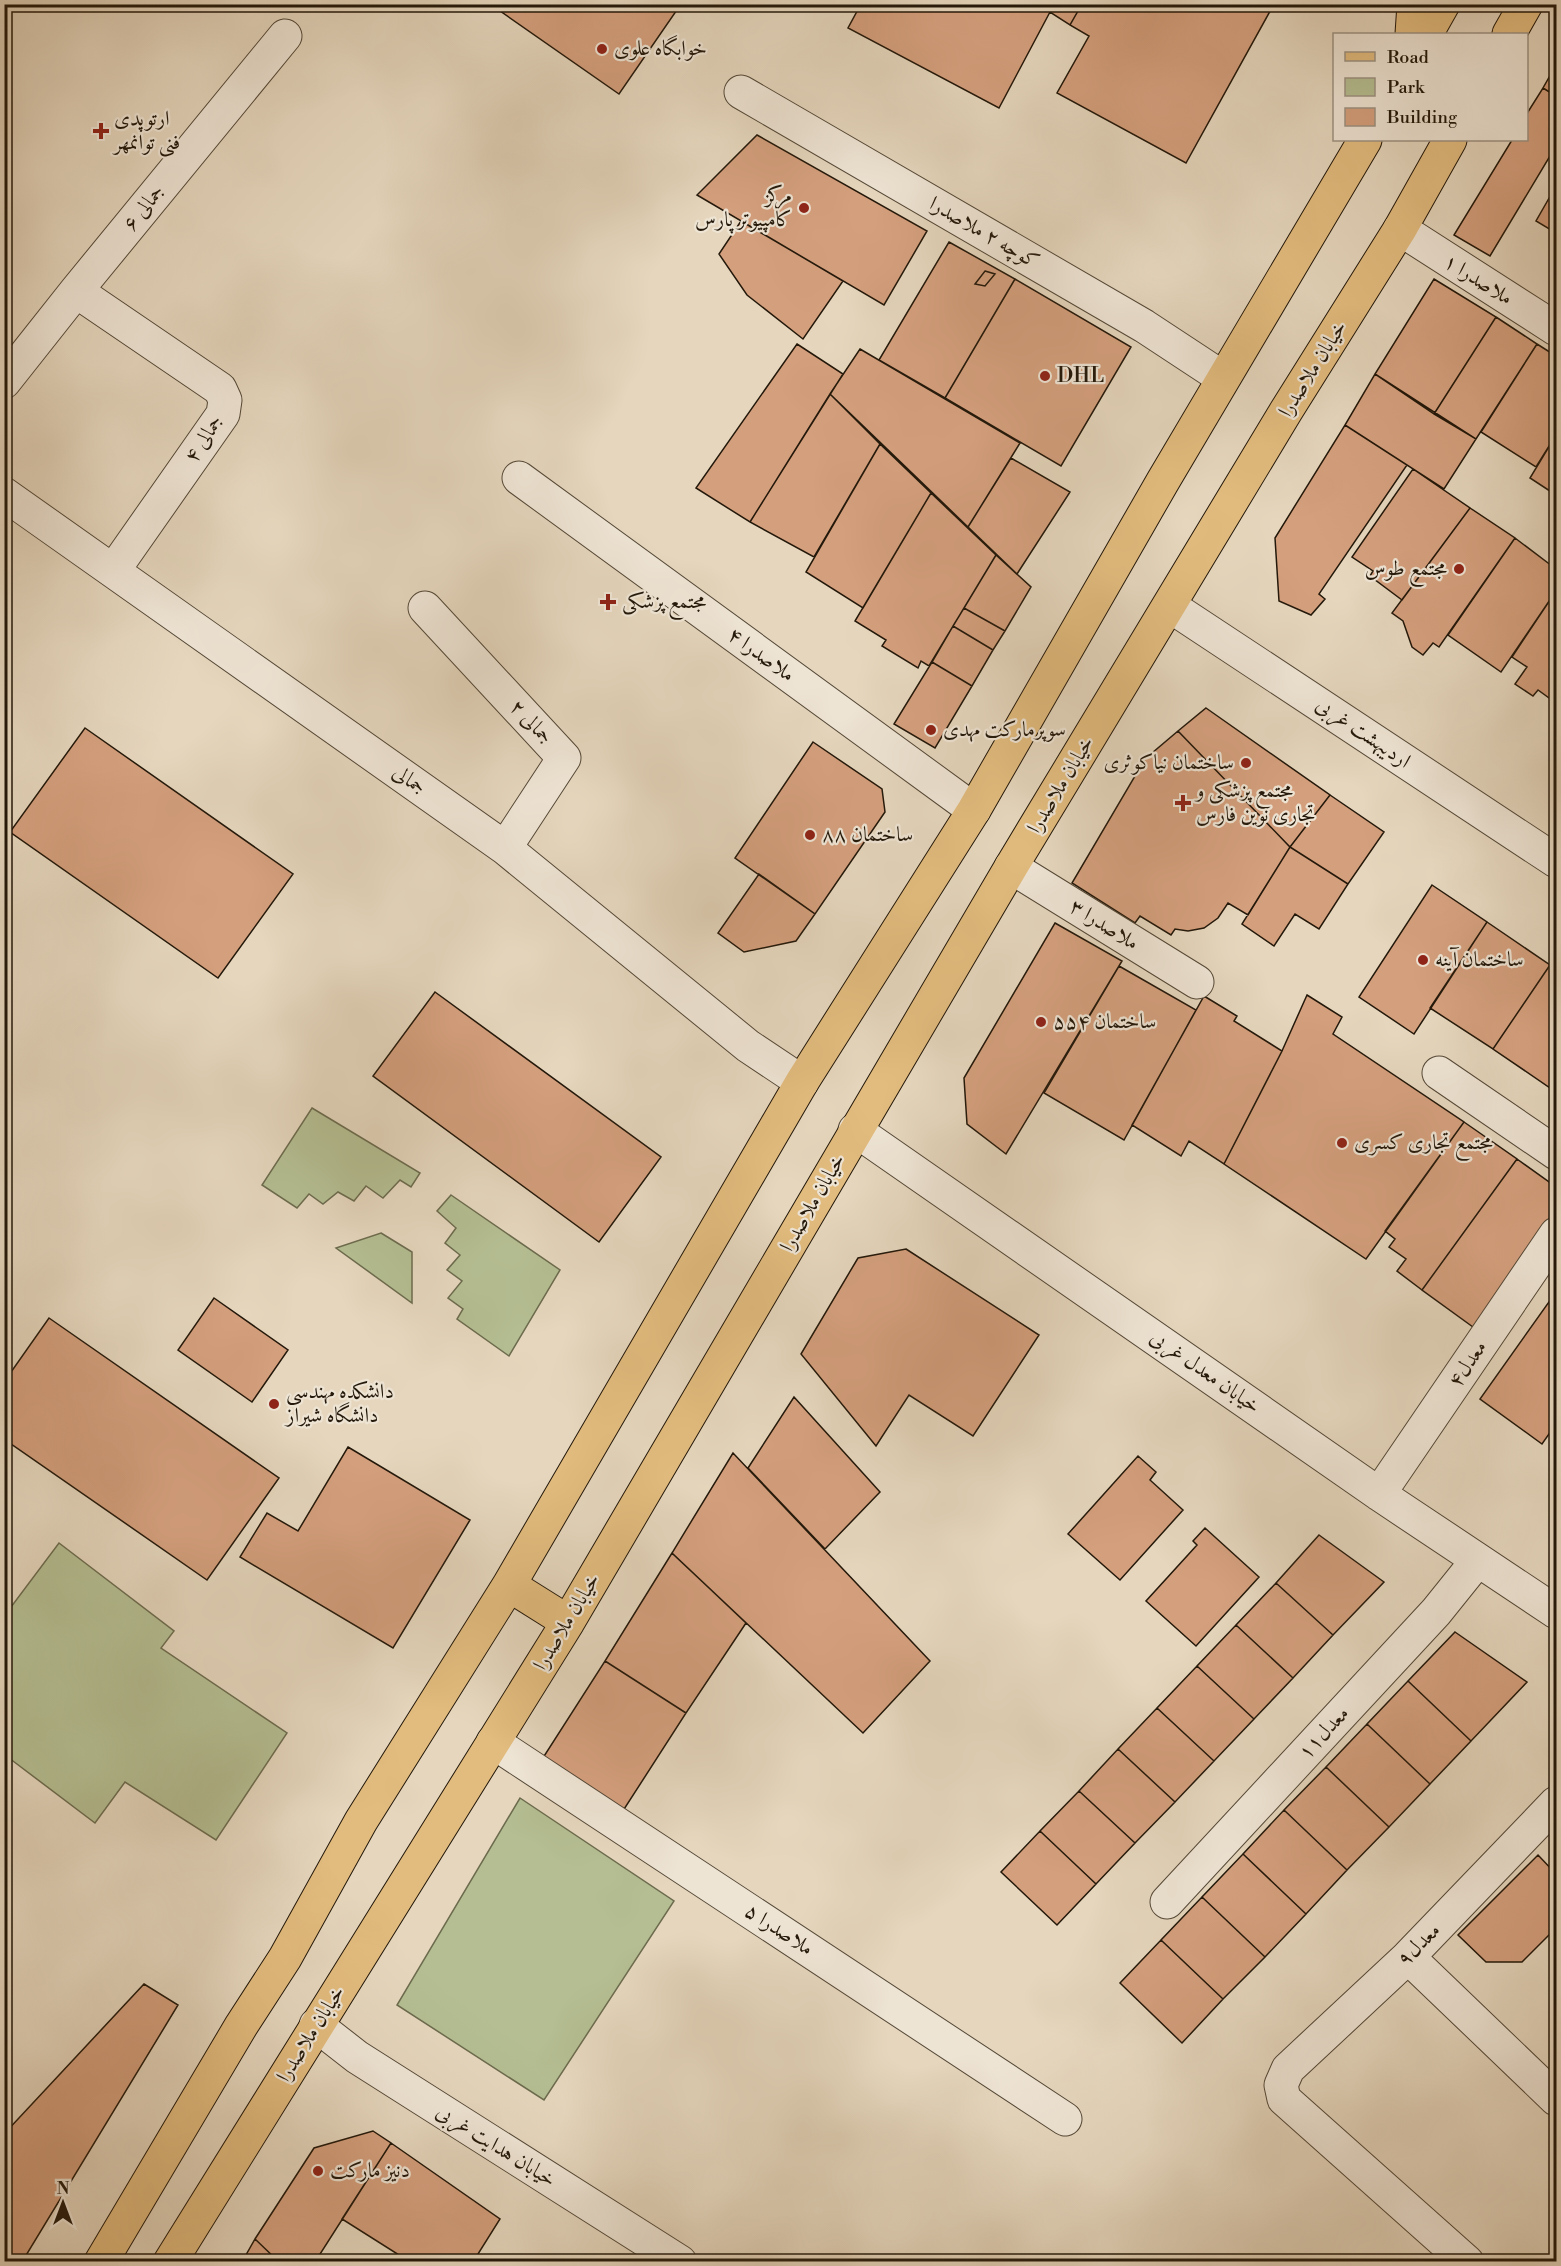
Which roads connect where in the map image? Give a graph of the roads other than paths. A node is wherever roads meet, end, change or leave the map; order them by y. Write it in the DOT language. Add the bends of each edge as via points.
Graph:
graph roads {
  1 [pos="1413,4"];
  2 [pos="1443,4"];
  3 [pos="1526,4"];
  4 [pos="1412,33"];
  5 [pos="1427,33"];
  6 [pos="1510,33"];
  7 [pos="285,36"];
  8 [pos="741,92"];
  9 [pos="1364,141"];
  10 [pos="1448,141"];
  11 [pos="1400,229"];
  12 [pos="76,291"];
  13 [pos="1557,329"];
  14 [pos="1223,378"];
  15 [pos="4,382"];
  16 [pos="519,478"];
  17 [pos="4,494"];
  18 [pos="113,571"];
  19 [pos="1170,606"];
  20 [pos="425,608"];
  21 [pos="974,810"];
  22 [pos="505,848"];
  23 [pos="1557,861"];
  24 [pos="1011,867"];
  25 [pos="1197,982"];
  26 [pos="1439,1073"];
  27 [pos="802,1082"];
  28 [pos="855,1130"];
  29 [pos="1557,1153"];
  30 [pos="1557,1234"];
  31 [pos="1379,1494"];
  32 [pos="1477,1561"];
  33 [pos="509,1585"];
  34 [pos="1557,1612"];
  35 [pos="568,1622"];
  36 [pos="493,1742"];
  37 [pos="1557,1803"];
  38 [pos="1167,1902"];
  39 [pos="1408,1957"];
  40 [pos="316,2025"];
  41 [pos="1557,2099"];
  42 [pos="1065,2119"];
  43 [pos="101,2262"];
  44 [pos="170,2262"];
  45 [pos="680,2262"];
  46 [pos="1467,2262"];
  1 -- 4 [label="main road"];
  2 -- 5 [label="main road"];
  3 -- 6 [label="main road"];
  7 -- 12 [label="street, ۶ جمالی"];
  8 -- 14 [label="street, کوچه ۲ ملاصدرا" via="1144,326"];
  9 -- 14 [label="main road"];
  10 -- 11 [label="main road, خیابان ملاصدرا"];
  11 -- 13 [label="street, ۱ ملاصدرا"];
  11 -- 19 [label="main road, خیابان ملاصدرا"];
  12 -- 15 [label="street, ۶ جمالی"];
  12 -- 18 [label="street, ۴ جمالی" via="220,389 225,400 223,414"];
  14 -- 21 [label="main road"];
  16 -- 21 [label="street, ۴ ملاصدرا"];
  17 -- 18 [label="street, جمالی"];
  18 -- 22 [label="street, جمالی"];
  19 -- 23 [label="street, اردیبهشت غربی"];
  19 -- 24 [label="main road, خیابان ملاصدرا"];
  20 -- 22 [label="street, ۲ جمالی" via="564,758"];
  21 -- 27 [label="main road"];
  22 -- 27 [label="street, جمالی" via="748,1046"];
  24 -- 25 [label="street, ۳ ملاصدرا"];
  24 -- 28 [label="main road, خیابان ملاصدرا"];
  26 -- 29 [label="street"];
  27 -- 33 [label="main road"];
  28 -- 31 [label="street, خیابان معدل غربی"];
  28 -- 35 [label="main road, خیابان ملاصدرا"];
  30 -- 31 [label="street, معدل۴"];
  31 -- 32 [label="street, خیابان معدل غربی"];
  32 -- 34 [label="street, خیابان معدل غربی"];
  32 -- 38 [label="street, معدل۱۱" via="1436,1612"];
  33 -- 35 [label="main road"];
  33 -- 43 [label="main road" via="361,1821 285,1958"];
  35 -- 36 [label="main road, خیابان ملاصدرا"];
  36 -- 40 [label="main road, خیابان ملاصدرا"];
  36 -- 42 [label="street, ۵ ملاصدرا"];
  37 -- 39 [label="street, معدل۹"];
  39 -- 41 [label="street"];
  39 -- 46 [label="street, معدل۹" via="1288,2069 1281,2085 1284,2099"];
  40 -- 44 [label="main road, خیابان ملاصدرا"];
  40 -- 45 [label="street, خیابان هدایت غربی" via="357,2057"];
}
